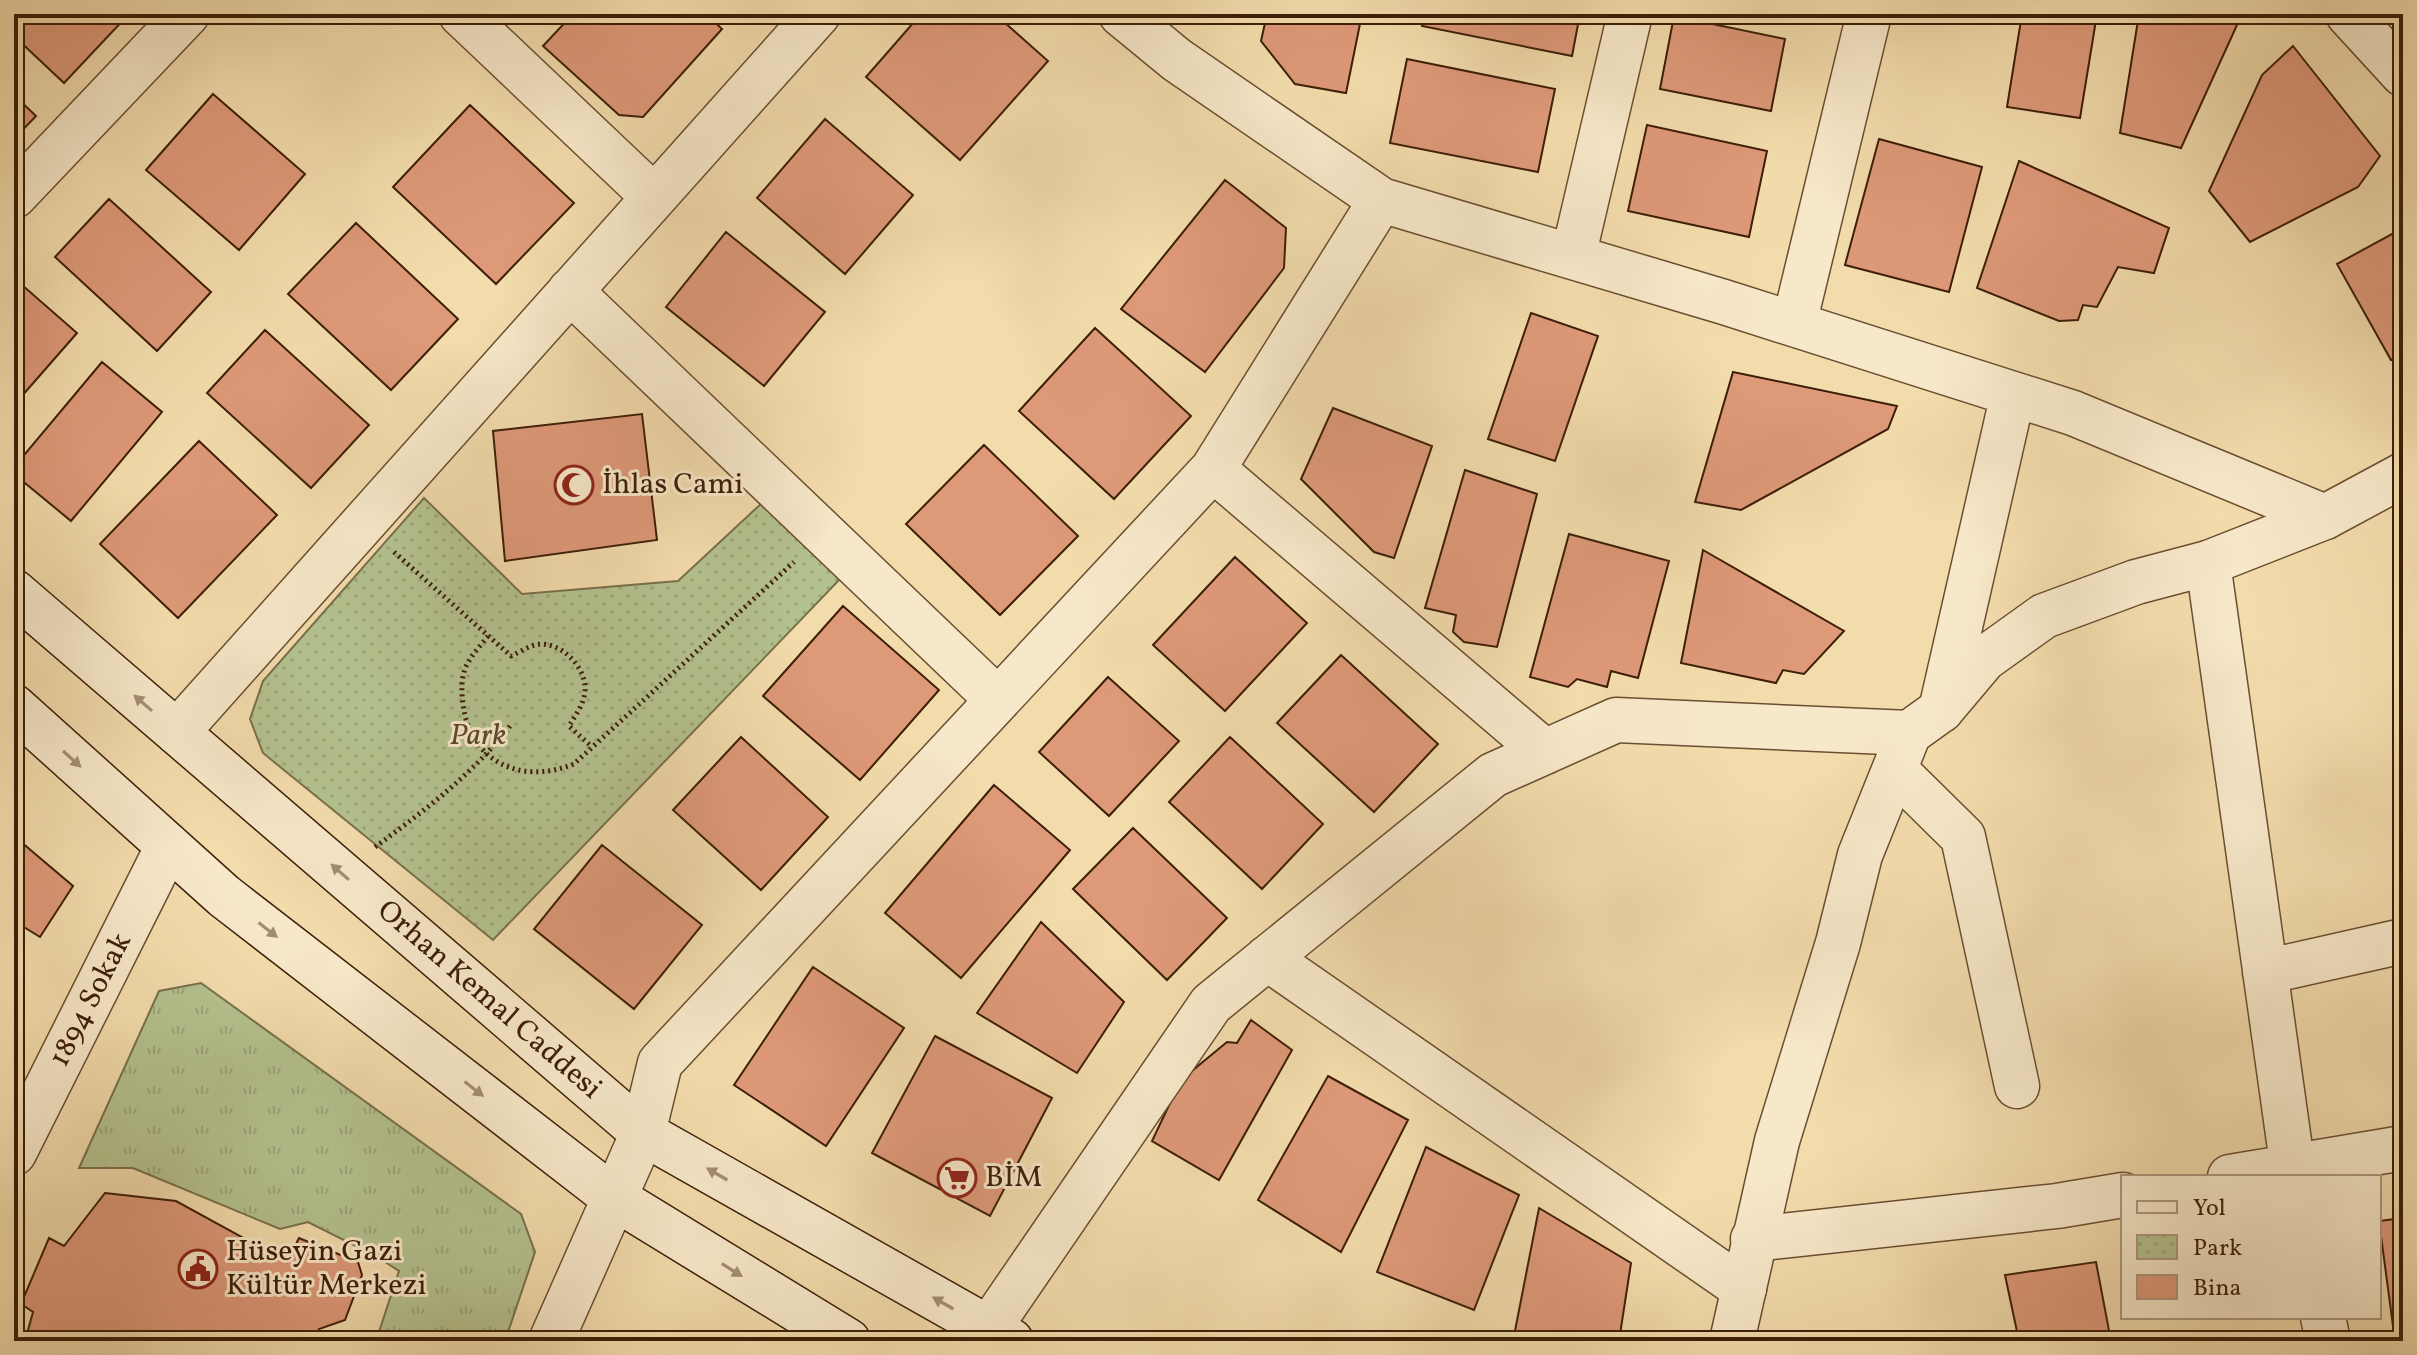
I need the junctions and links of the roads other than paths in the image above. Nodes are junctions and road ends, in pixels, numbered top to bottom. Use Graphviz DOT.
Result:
graph roads {
  1 [pos="187,14"];
  2 [pos="461,14"];
  3 [pos="818,14"];
  4 [pos="1121,14"];
  5 [pos="1630,14"];
  6 [pos="1869,14"];
  7 [pos="2348,14"];
  8 [pos="2403,74"];
  9 [pos="14,196"];
  10 [pos="654,197"];
  11 [pos="1381,200"];
  12 [pos="1573,257"];
  13 [pos="570,291"];
  14 [pos="1794,324"];
  15 [pos="2013,394"];
  16 [pos="1213,469"];
  17 [pos="2403,475"];
  18 [pos="2325,517"];
  19 [pos="2208,563"];
  20 [pos="14,592"];
  21 [pos="998,700"];
  22 [pos="14,707"];
  23 [pos="177,732"];
  24 [pos="1915,737"];
  25 [pos="1545,752"];
  26 [pos="168,846"];
  27 [pos="2403,941"];
  28 [pos="1267,958"];
  29 [pos="2265,972"];
  30 [pos="2017,1086"];
  31 [pos="643,1133"];
  32 [pos="2403,1148"];
  33 [pos="14,1153"];
  34 [pos="2293,1172"];
  35 [pos="2255,1175"];
  36 [pos="2121,1195"];
  37 [pos="613,1197"];
  38 [pos="1753,1239"];
  39 [pos="1744,1289"];
  40 [pos="2323,1319"];
  41 [pos="1000,1335"];
  42 [pos="551,1341"];
  43 [pos="848,1341"];
  44 [pos="1732,1341"];
  45 [pos="2328,1341"];
  1 -- 9 [label="street"];
  2 -- 10 [label="street"];
  3 -- 10 [label="street"];
  4 -- 11 [label="street"];
  5 -- 12 [label="street"];
  6 -- 14 [label="street"];
  7 -- 8 [label="street"];
  10 -- 13 [label="street"];
  11 -- 12 [label="street"];
  11 -- 16 [label="street"];
  12 -- 14 [label="street"];
  13 -- 21 [label="street"];
  13 -- 23 [label="street"];
  14 -- 15 [label="street"];
  15 -- 18 [label="street"];
  15 -- 24 [label="street"];
  16 -- 21 [label="street"];
  16 -- 25 [label="street"];
  17 -- 18 [label="street"];
  18 -- 19 [label="street"];
  19 -- 24 [label="street"];
  19 -- 29 [label="street"];
  23 -- 20 [label="street, Orhan Kemal Caddesi, one-way"];
  21 -- 31 [label="street"];
  22 -- 26 [label="street, one-way"];
  31 -- 23 [label="street, Orhan Kemal Caddesi, one-way"];
  24 -- 25 [label="street"];
  24 -- 30 [label="street"];
  24 -- 38 [label="street"];
  25 -- 28 [label="street"];
  26 -- 33 [label="street, 1894 Sokak"];
  26 -- 37 [label="street, one-way"];
  27 -- 29 [label="street"];
  28 -- 39 [label="street"];
  28 -- 41 [label="street"];
  29 -- 34 [label="street"];
  31 -- 37 [label="street"];
  41 -- 31 [label="street, Orhan Kemal Caddesi, one-way"];
  32 -- 34 [label="street"];
  34 -- 35 [label="street"];
  36 -- 38 [label="street"];
  37 -- 42 [label="street"];
  37 -- 43 [label="street, one-way"];
  38 -- 39 [label="street"];
  39 -- 44 [label="street"];
  40 -- 45 [label="street"];
}
